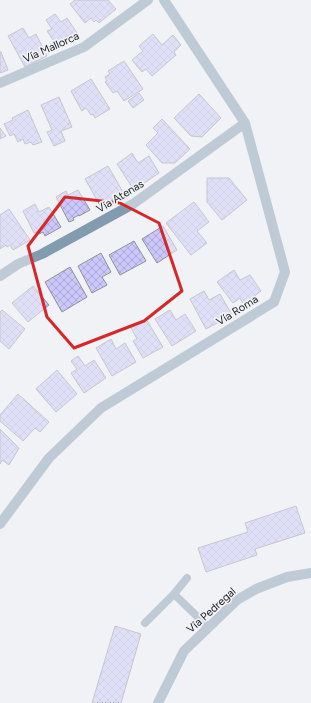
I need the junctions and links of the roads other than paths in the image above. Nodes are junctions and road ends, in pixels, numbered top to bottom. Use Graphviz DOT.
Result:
graph roads {
  1 [pos="148,0"];
  2 [pos="164,0"];
  3 [pos="0,83"];
  4 [pos="245,123"];
  5 [pos="0,276"];
  6 [pos="0,524"];
  7 [pos="311,573"];
  8 [pos="187,578"];
  9 [pos="174,594"];
  10 [pos="145,624"];
  11 [pos="208,627"];
  12 [pos="158,703"];
  1 -- 3 [label="street, Vía Mallorca"];
  2 -- 4 [label="street, Vía Roma"];
  4 -- 5 [label="street, Vía Atenas"];
  4 -- 6 [label="street, Vía Roma"];
  7 -- 11 [label="street, Vía Pedregal"];
  8 -- 9 [label="lane"];
  9 -- 10 [label="lane"];
  9 -- 11 [label="lane"];
  11 -- 12 [label="street, Vía Pedregal"];
}
